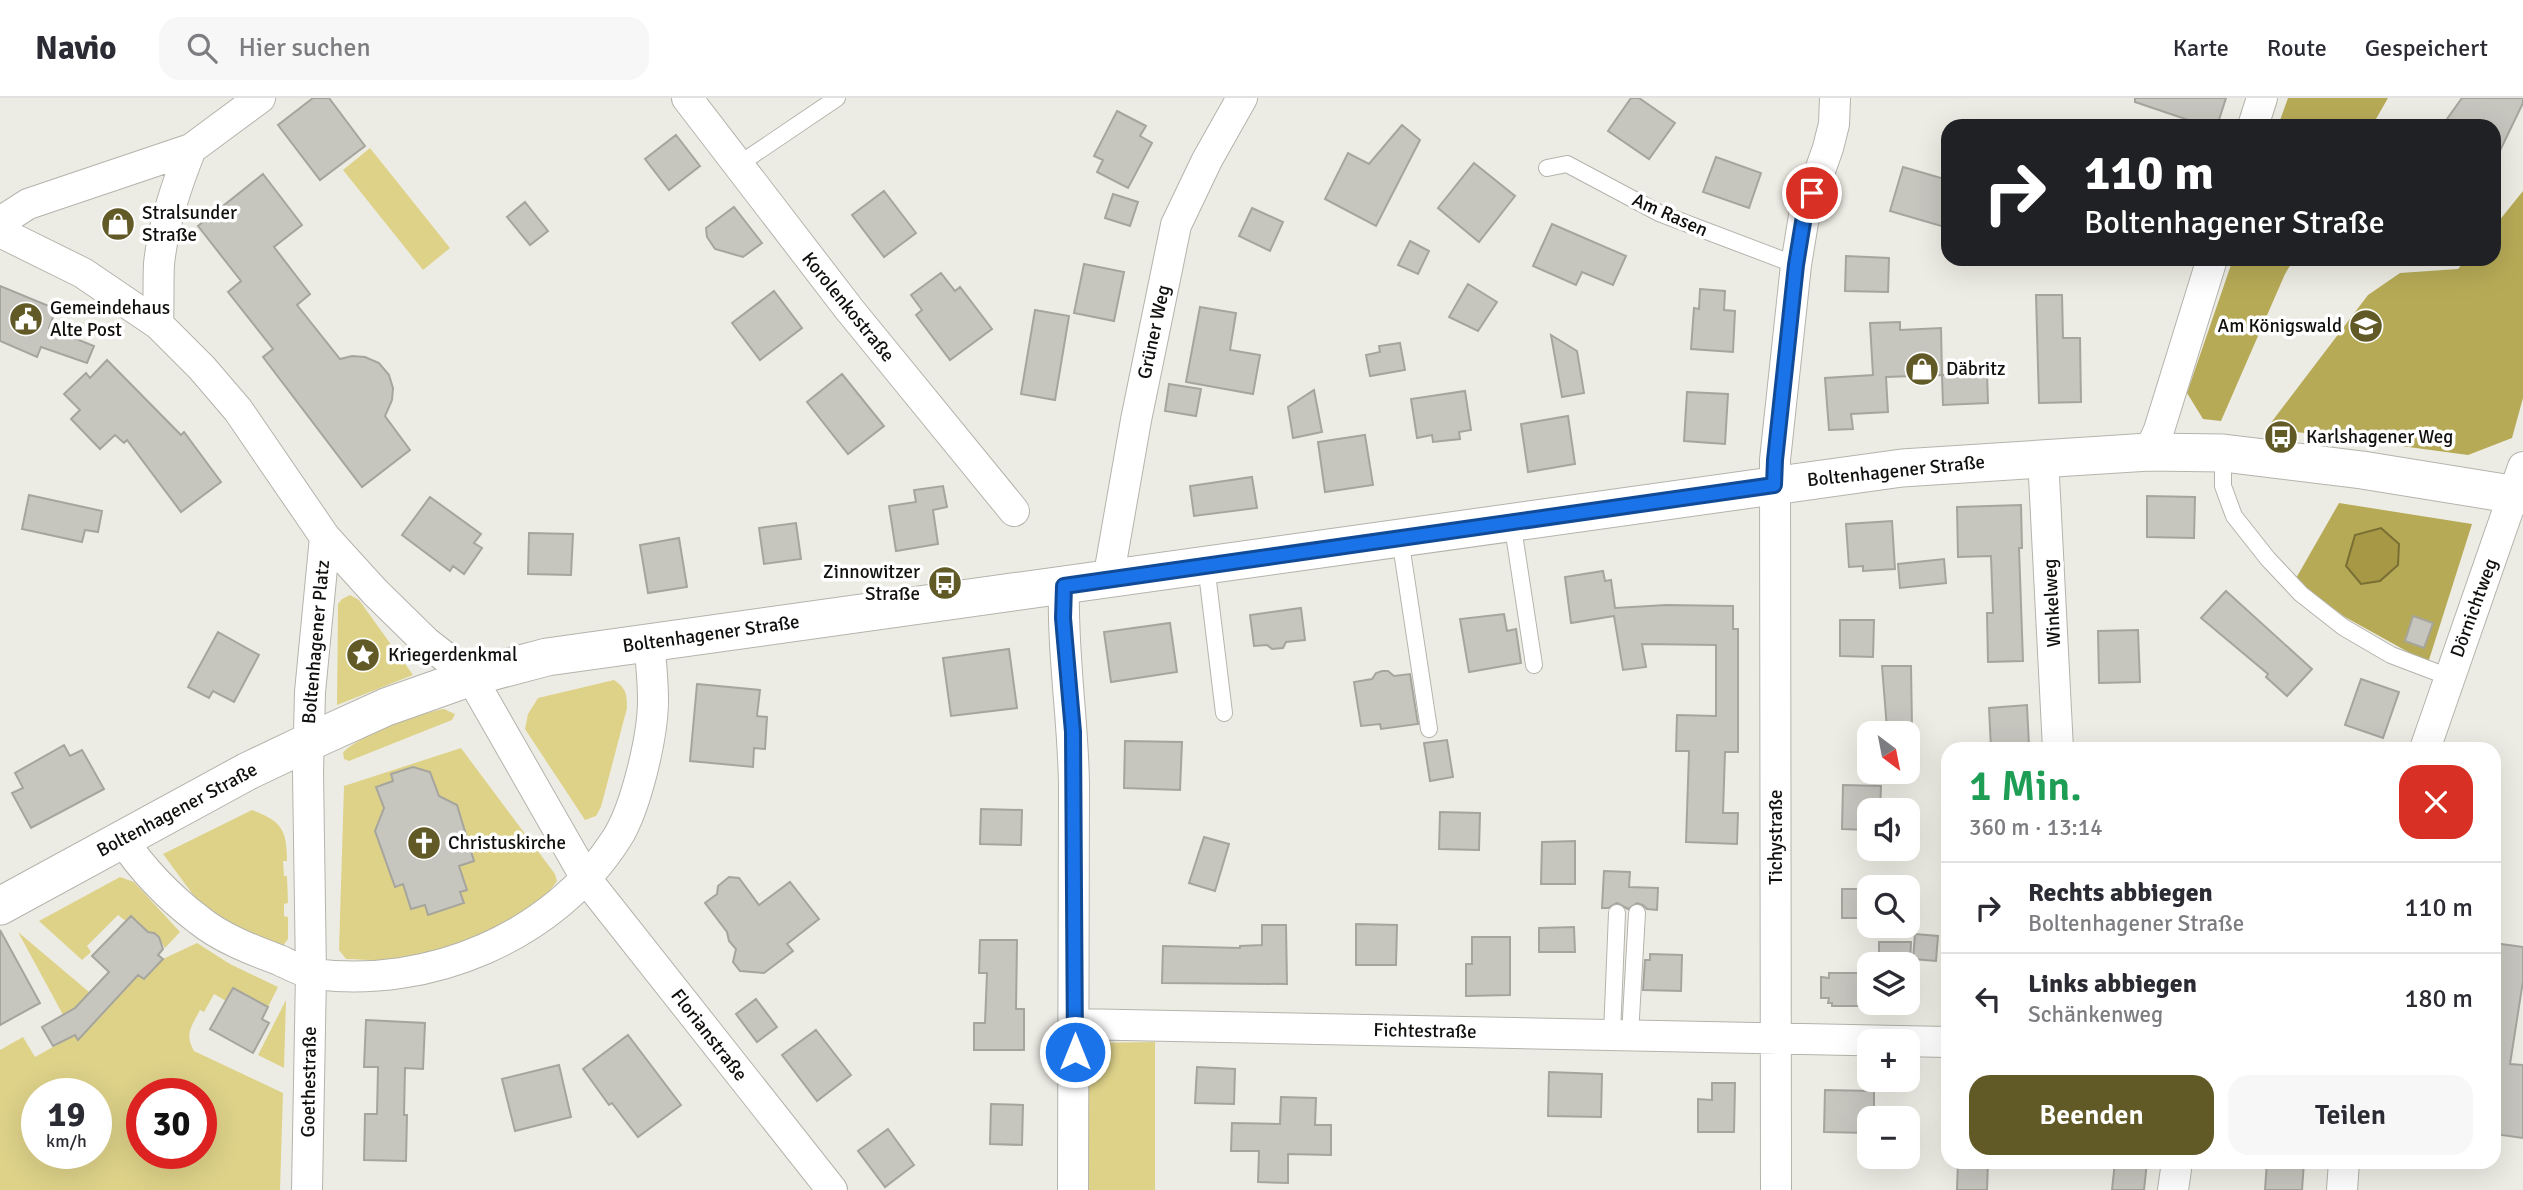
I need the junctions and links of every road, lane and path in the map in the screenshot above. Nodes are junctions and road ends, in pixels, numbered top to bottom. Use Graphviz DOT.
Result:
graph roads {
  1 [pos="260,98"];
  2 [pos="687,98"];
  3 [pos="837,98"];
  4 [pos="1242,98"];
  5 [pos="1835,98"];
  6 [pos="2262,98"];
  7 [pos="2255,119"];
  8 [pos="191,149"];
  9 [pos="738,165"];
  10 [pos="1547,168"];
  11 [pos="0,222"];
  12 [pos="0,232"];
  13 [pos="1796,265"];
  14 [pos="2210,266"];
  15 [pos="158,324"];
  16 [pos="2149,452"];
  17 [pos="2223,453"];
  18 [pos="2043,457"];
  19 [pos="1774,485"];
  20 [pos="2520,486"];
  21 [pos="1014,511"];
  22 [pos="1512,521"];
  23 [pos="325,537"];
  24 [pos="1400,538"];
  25 [pos="1206,565"];
  26 [pos="1108,580"];
  27 [pos="1064,586"];
  28 [pos="649,642"];
  29 [pos="1534,665"];
  30 [pos="471,677"];
  31 [pos="2449,677"];
  32 [pos="1224,713"];
  33 [pos="1429,729"];
  34 [pos="309,742"];
  35 [pos="2058,742"];
  36 [pos="2427,742"];
  37 [pos="122,839"];
  38 [pos="587,880"];
  39 [pos="0,906"];
  40 [pos="1617,913"];
  41 [pos="1637,913"];
  42 [pos="311,974"];
  43 [pos="1075,1024"];
  44 [pos="1621,1034"];
  45 [pos="1776,1037"];
  46 [pos="1941,1042"];
  47 [pos="2176,1169"];
  48 [pos="2344,1169"];
  49 [pos="307,1190"];
  50 [pos="832,1190"];
  51 [pos="1073,1190"];
  52 [pos="1776,1190"];
  53 [pos="2173,1190"];
  54 [pos="2342,1190"];
  1 -- 8 [label="street"];
  2 -- 9 [label="street, Korolenkostraße"];
  3 -- 9 [label="lane"];
  4 -- 26 [label="street, Grüner Weg"];
  5 -- 13 [label="street, Tichystraße"];
  6 -- 7 [label="street"];
  8 -- 11 [label="street"];
  8 -- 15 [label="street"];
  9 -- 21 [label="street, Korolenkostraße"];
  10 -- 13 [label="lane, Am Rasen"];
  12 -- 15 [label="street"];
  13 -- 19 [label="street, Tichystraße"];
  14 -- 16 [label="street"];
  15 -- 23 [label="street"];
  16 -- 17 [label="street, Boltenhagener Straße"];
  16 -- 18 [label="street, Boltenhagener Straße"];
  17 -- 20 [label="street, Boltenhagener Straße"];
  17 -- 31 [label="lane"];
  18 -- 19 [label="street, Boltenhagener Straße"];
  18 -- 35 [label="street, Winkelweg"];
  19 -- 22 [label="street, Boltenhagener Straße"];
  19 -- 45 [label="street, Tichystraße"];
  20 -- 31 [label="street, Dörnichtweg"];
  22 -- 24 [label="street, Boltenhagener Straße"];
  22 -- 29 [label="lane"];
  23 -- 30 [label="street, Boltenhagener Platz"];
  23 -- 34 [label="street, Boltenhagener Platz"];
  24 -- 25 [label="street, Boltenhagener Straße"];
  24 -- 33 [label="lane"];
  25 -- 26 [label="street, Boltenhagener Straße"];
  25 -- 32 [label="lane"];
  26 -- 27 [label="street, Boltenhagener Straße"];
  27 -- 28 [label="street, Boltenhagener Straße"];
  27 -- 43 [label="street"];
  28 -- 30 [label="street, Boltenhagener Straße"];
  28 -- 38 [label="street"];
  30 -- 34 [label="street, Boltenhagener Straße"];
  30 -- 38 [label="street, Boltenhagener Platz"];
  31 -- 36 [label="street, Dörnichtweg"];
  34 -- 37 [label="street, Boltenhagener Straße"];
  34 -- 42 [label="street, Boltenhagener Platz"];
  37 -- 39 [label="street, Boltenhagener Straße"];
  37 -- 42 [label="street"];
  38 -- 42 [label="street"];
  38 -- 50 [label="street, Florianstraße"];
  40 -- 44 [label="lane"];
  41 -- 44 [label="lane"];
  42 -- 49 [label="street, Goethestraße"];
  43 -- 44 [label="street, Fichtestraße"];
  43 -- 51 [label="street"];
  44 -- 45 [label="street, Fichtestraße"];
  45 -- 46 [label="street"];
  45 -- 52 [label="street, Tichystraße"];
  47 -- 53 [label="street"];
  48 -- 54 [label="street"];
}
